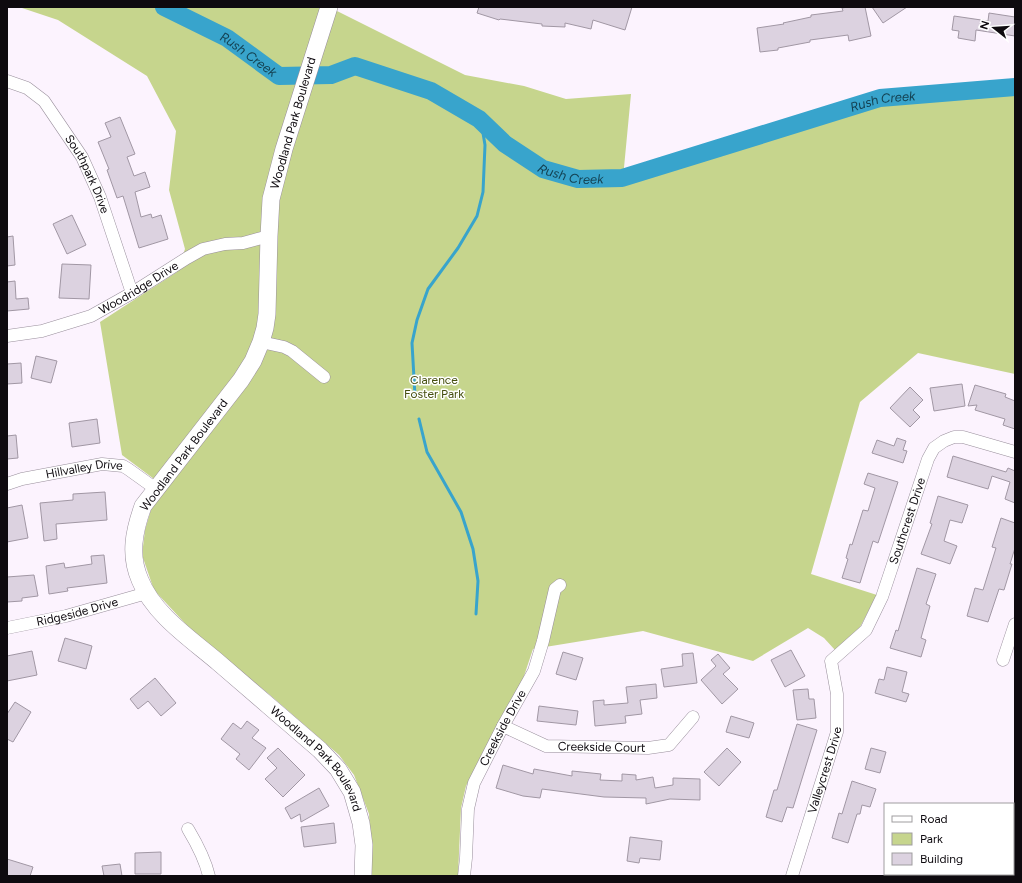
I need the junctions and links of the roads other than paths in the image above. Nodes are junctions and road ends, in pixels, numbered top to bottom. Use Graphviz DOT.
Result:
graph roads {
  1 [pos="327,13"];
  2 [pos="7,81"];
  3 [pos="269,236"];
  4 [pos="132,293"];
  5 [pos="7,336"];
  6 [pos="261,342"];
  7 [pos="324,377"];
  8 [pos="1015,452"];
  9 [pos="7,484"];
  10 [pos="156,489"];
  11 [pos="560,585"];
  12 [pos="147,593"];
  13 [pos="1015,624"];
  14 [pos="7,628"];
  15 [pos="1003,660"];
  16 [pos="831,661"];
  17 [pos="693,717"];
  18 [pos="502,726"];
  19 [pos="188,829"];
  20 [pos="209,876"];
  21 [pos="363,876"];
  22 [pos="464,876"];
  23 [pos="792,876"];
  1 -- 3 [label="street, Woodland Park Boulevard"];
  2 -- 4 [label="street, Southpark Drive"];
  3 -- 4 [label="street, Woodridge Drive"];
  3 -- 6 [label="street, Woodland Park Boulevard"];
  4 -- 5 [label="street, Woodridge Drive"];
  6 -- 7 [label="street"];
  6 -- 10 [label="street, Woodland Park Boulevard"];
  8 -- 16 [label="street, Southcrest Drive"];
  9 -- 10 [label="street, Hillvalley Drive"];
  10 -- 12 [label="street, Woodland Park Boulevard"];
  11 -- 18 [label="street, Creekside Drive"];
  12 -- 14 [label="street, Ridgeside Drive"];
  12 -- 21 [label="street, Woodland Park Boulevard"];
  13 -- 15 [label="street"];
  16 -- 23 [label="street, Valleycrest Drive"];
  17 -- 18 [label="street, Creekside Court"];
  18 -- 22 [label="street, Creekside Drive"];
  19 -- 20 [label="street"];
}
